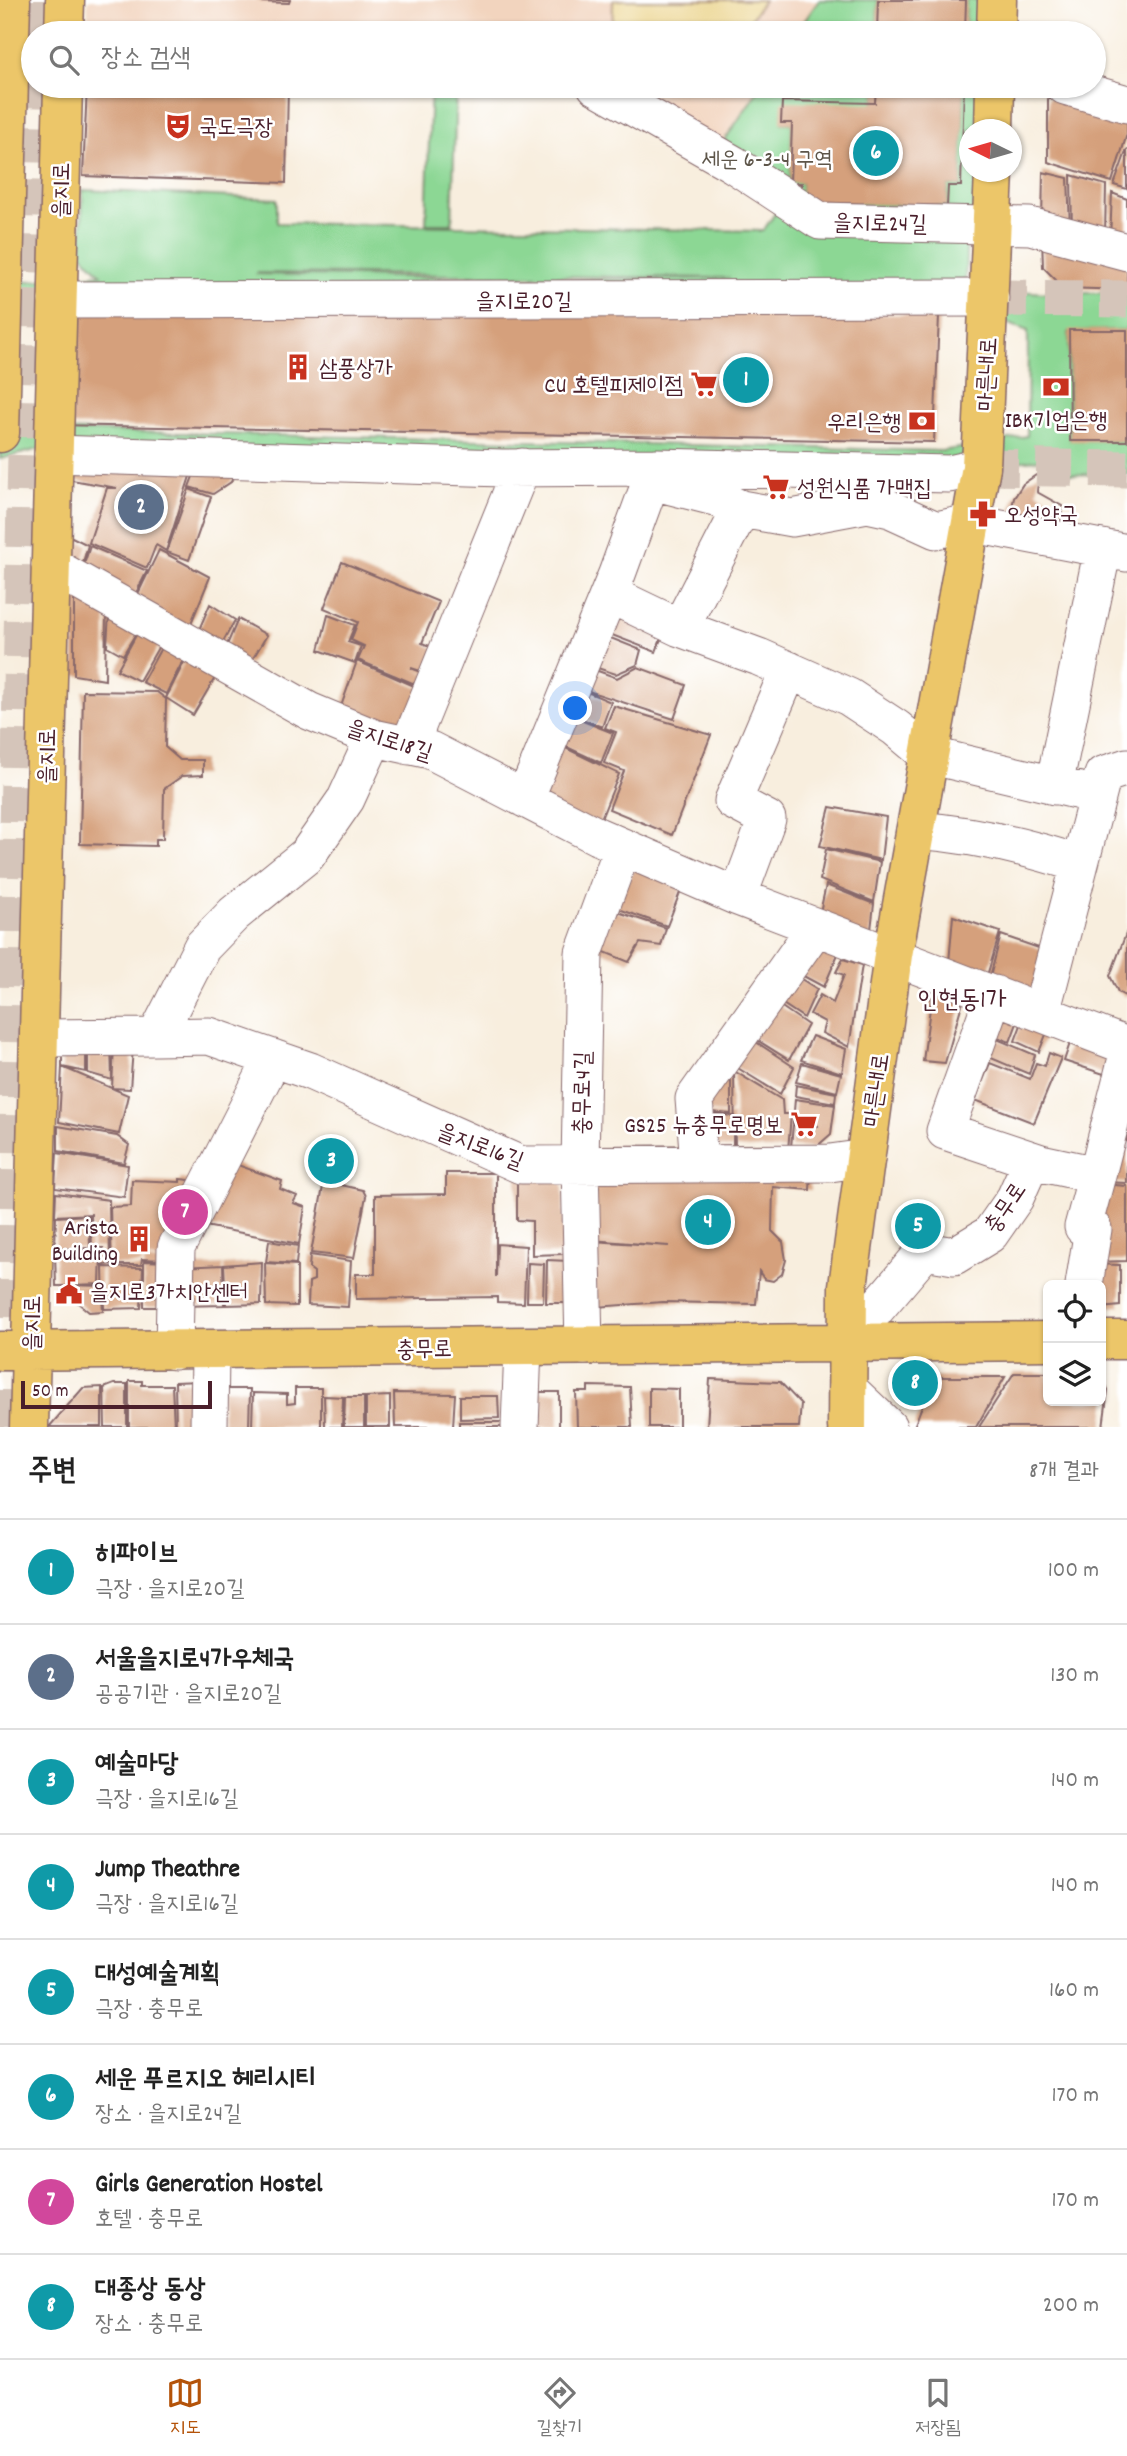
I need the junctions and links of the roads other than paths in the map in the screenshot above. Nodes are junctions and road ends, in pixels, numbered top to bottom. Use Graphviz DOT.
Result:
graph roads {
  1 [pos="11,0"];
  2 [pos="65,0"];
  3 [pos="997,0"];
  4 [pos="64,21"];
  5 [pos="996,21"];
  6 [pos="62,98"];
  7 [pos="617,98"];
  8 [pos="995,98"];
  9 [pos="1106,98"];
  10 [pos="1127,104"];
  11 [pos="994,119"];
  12 [pos="993,182"];
  13 [pos="993,224"];
  14 [pos="1127,252"];
  15 [pos="66,286"];
  16 [pos="990,298"];
  17 [pos="0,433"];
  18 [pos="53,454"];
  19 [pos="522,467"];
  20 [pos="981,467"];
  21 [pos="654,474"];
  22 [pos="741,509"];
  23 [pos="969,523"];
  24 [pos="1115,550"];
  25 [pos="50,565"];
  26 [pos="608,594"];
  27 [pos="680,628"];
  28 [pos="789,670"];
  29 [pos="374,738"];
  30 [pos="409,746"];
  31 [pos="928,755"];
  32 [pos="1127,768"];
  33 [pos="1054,786"];
  34 [pos="1097,795"];
  35 [pos="525,799"];
  36 [pos="915,830"];
  37 [pos="623,847"];
  38 [pos="1079,864"];
  39 [pos="738,897"];
  40 [pos="816,927"];
  41 [pos="893,955"];
  42 [pos="993,994"];
  43 [pos="1041,1013"];
  44 [pos="156,1037"];
  45 [pos="38,1038"];
  46 [pos="1127,1046"];
  47 [pos="273,1058"];
  48 [pos="1127,1058"];
  49 [pos="866,1158"];
  50 [pos="1032,1160"];
  51 [pos="699,1163"];
  52 [pos="580,1164"];
  53 [pos="1097,1175"];
  54 [pos="1085,1280"];
  55 [pos="1106,1340"];
  56 [pos="1127,1340"];
  57 [pos="1043,1341"];
  58 [pos="847,1343"];
  59 [pos="584,1346"];
  60 [pos="523,1347"];
  61 [pos="26,1351"];
  62 [pos="192,1352"];
  63 [pos="847,1388"];
  64 [pos="29,1427"];
  65 [pos="209,1427"];
  66 [pos="520,1427"];
  67 [pos="847,1427"];
  68 [pos="888,1427"];
  1 -- 17 [label="main road"];
  2 -- 4 [label="main road"];
  3 -- 5 [label="main road"];
  6 -- 15 [label="main road, 을지로"];
  7 -- 13 [label="street, 을지로24길"];
  8 -- 11 [label="main road"];
  9 -- 10 [label="street"];
  12 -- 13 [label="main road, 마른내로"];
  13 -- 14 [label="street"];
  13 -- 16 [label="main road, 마른내로"];
  15 -- 16 [label="street, 을지로20길"];
  15 -- 18 [label="main road, 을지로"];
  16 -- 20 [label="main road, 마른내로"];
  18 -- 19 [label="street"];
  18 -- 25 [label="main road, 을지로"];
  19 -- 21 [label="street"];
  19 -- 30 [label="street"];
  20 -- 21 [label="street"];
  20 -- 23 [label="main road, 마른내로"];
  21 -- 22 [label="street"];
  21 -- 26 [label="street"];
  22 -- 23 [label="street"];
  22 -- 27 [label="street"];
  23 -- 24 [label="street"];
  23 -- 31 [label="main road, 마른내로"];
  24 -- 33 [label="street"];
  25 -- 29 [label="street, 을지로18길"];
  25 -- 45 [label="main road, 을지로"];
  26 -- 27 [label="street"];
  26 -- 35 [label="street"];
  27 -- 28 [label="street"];
  28 -- 31 [label="street"];
  28 -- 39 [label="street"];
  29 -- 30 [label="street, 을지로18길"];
  29 -- 44 [label="street"];
  30 -- 35 [label="street, 을지로18길"];
  31 -- 33 [label="street"];
  31 -- 36 [label="main road, 마른내로"];
  32 -- 34 [label="street"];
  33 -- 34 [label="street"];
  34 -- 38 [label="street"];
  35 -- 37 [label="street, 을지로18길"];
  36 -- 38 [label="street"];
  36 -- 41 [label="main road, 마른내로"];
  37 -- 39 [label="street, 을지로18길"];
  37 -- 52 [label="street, 충무로4길"];
  38 -- 43 [label="street"];
  39 -- 40 [label="street, 을지로18길"];
  40 -- 41 [label="street, 을지로18길"];
  40 -- 51 [label="street"];
  41 -- 42 [label="street, 을지로18길"];
  41 -- 49 [label="main road, 마른내로"];
  42 -- 43 [label="street, 을지로18길"];
  42 -- 50 [label="street"];
  43 -- 46 [label="street, 을지로18길"];
  44 -- 45 [label="street, 을지로16길"];
  44 -- 47 [label="street, 을지로16길"];
  45 -- 61 [label="main road, 을지로"];
  47 -- 52 [label="street, 을지로16길"];
  47 -- 62 [label="street"];
  48 -- 53 [label="street"];
  49 -- 51 [label="street, 을지로16길"];
  49 -- 58 [label="main road, 마른내로"];
  50 -- 53 [label="street"];
  50 -- 58 [label="street, 충무로"];
  51 -- 52 [label="street, 을지로16길"];
  52 -- 59 [label="street, 충무로4길"];
  53 -- 54 [label="street"];
  55 -- 56 [label="main road"];
  57 -- 58 [label="main road, 충무로"];
  58 -- 59 [label="main road, 충무로"];
  58 -- 63 [label="main road, 마른내로"];
  59 -- 60 [label="main road, 충무로"];
  60 -- 62 [label="main road, 충무로"];
  60 -- 66 [label="street"];
  61 -- 62 [label="main road, 충무로"];
  61 -- 64 [label="main road, 을지로"];
  62 -- 65 [label="street"];
  63 -- 67 [label="main road, 마른내로"];
  63 -- 68 [label="street"];
}
